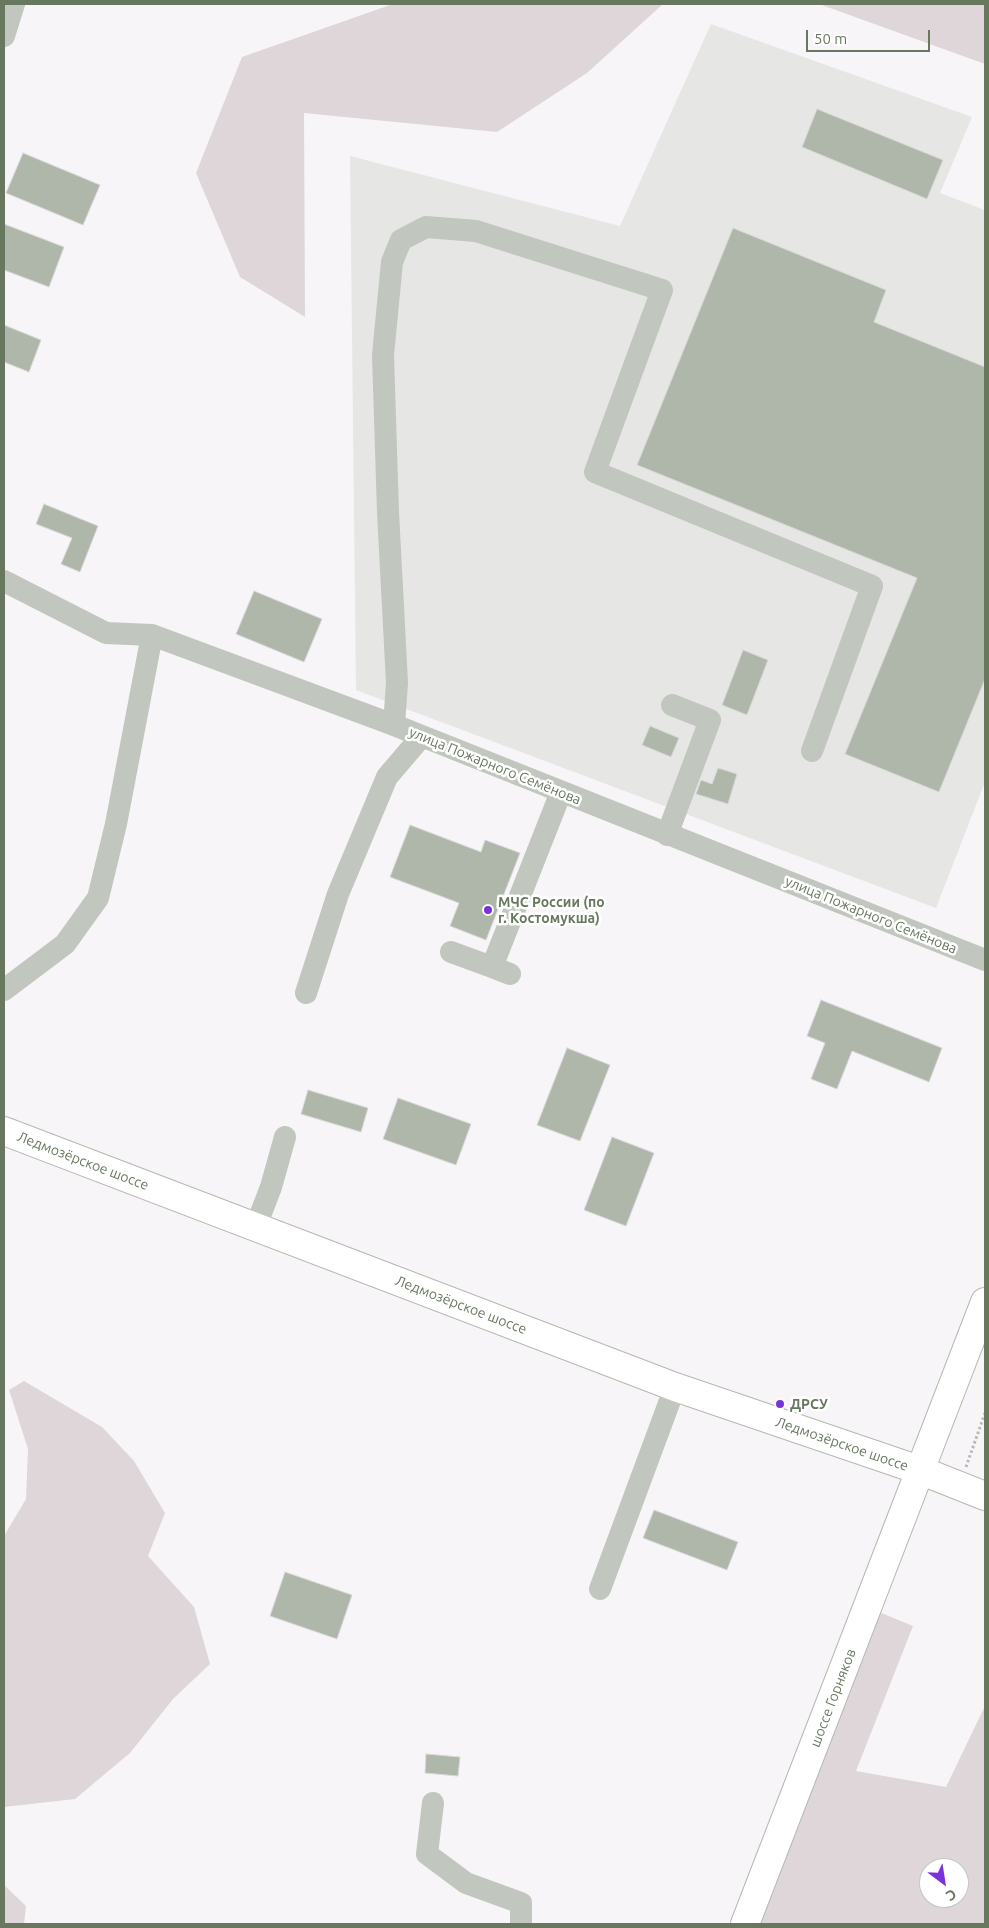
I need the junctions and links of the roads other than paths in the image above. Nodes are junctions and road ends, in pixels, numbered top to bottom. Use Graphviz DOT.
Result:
graph roads {
  1 [pos="14,4"];
  2 [pos="4,36"];
  3 [pos="4,581"];
  4 [pos="152,635"];
  5 [pos="672,705"];
  6 [pos="394,725"];
  7 [pos="422,736"];
  8 [pos="812,751"];
  9 [pos="561,792"];
  10 [pos="667,835"];
  11 [pos="450,952"];
  12 [pos="985,960"];
  13 [pos="4,990"];
  14 [pos="306,993"];
  15 [pos="4,1131"];
  16 [pos="285,1137"];
  17 [pos="256,1226"];
  18 [pos="985,1302"];
  19 [pos="674,1388"];
  20 [pos="922,1471"];
  21 [pos="985,1496"];
  22 [pos="600,1589"];
  23 [pos="433,1803"];
  24 [pos="521,1924"];
  25 [pos="745,1924"];
  1 -- 2 [label="street"];
  3 -- 4 [label="street, улица Пожарного Семёнова"];
  4 -- 6 [label="street, улица Пожарного Семёнова"];
  4 -- 13 [label="street"];
  5 -- 10 [label="street"];
  6 -- 7 [label="street, улица Пожарного Семёнова"];
  6 -- 8 [label="street"];
  7 -- 9 [label="street, улица Пожарного Семёнова"];
  7 -- 14 [label="street"];
  9 -- 10 [label="street, улица Пожарного Семёнова"];
  9 -- 11 [label="street"];
  10 -- 12 [label="street, улица Пожарного Семёнова"];
  15 -- 17 [label="main road, Ледмозёрское шоссе"];
  16 -- 17 [label="street"];
  17 -- 19 [label="main road, Ледмозёрское шоссе"];
  18 -- 20 [label="main road, шоссе Горняков"];
  19 -- 20 [label="main road, Ледмозёрское шоссе"];
  19 -- 22 [label="street"];
  20 -- 21 [label="main road, Ледмозёрское шоссе"];
  20 -- 25 [label="main road, шоссе Горняков"];
  23 -- 24 [label="street"];
}
